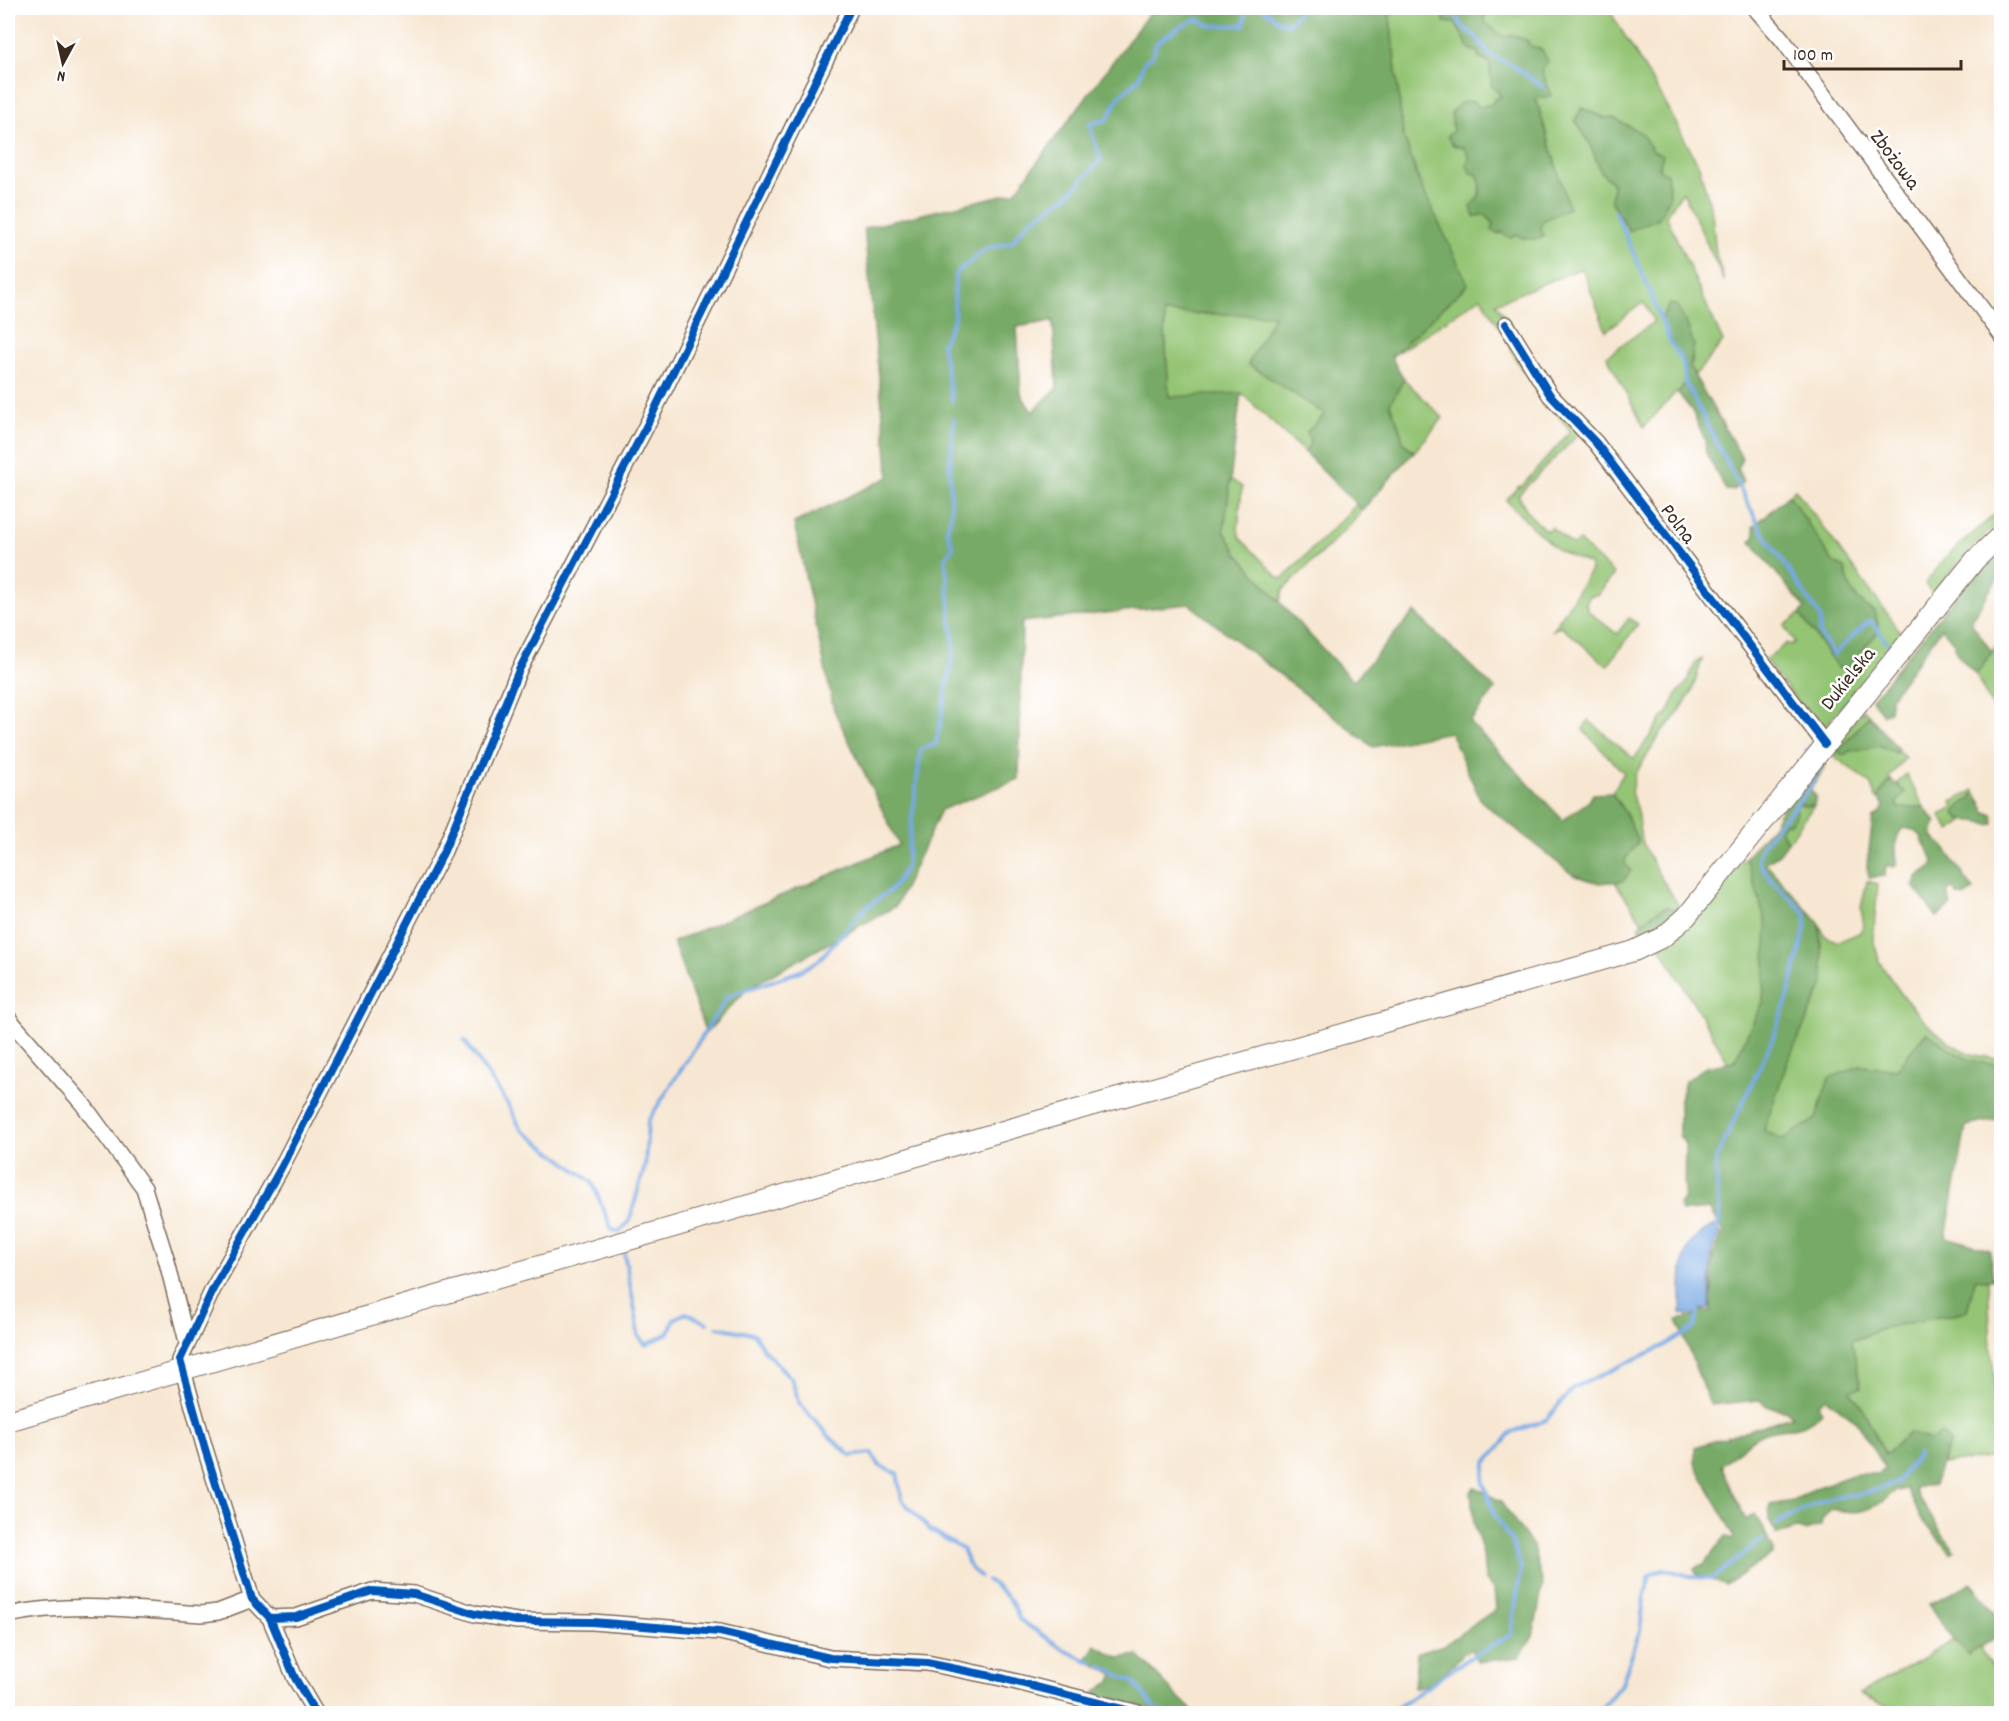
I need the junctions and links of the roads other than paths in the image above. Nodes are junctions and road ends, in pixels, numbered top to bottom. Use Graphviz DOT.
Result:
graph roads {
  1 [pos="851,8"];
  2 [pos="1755,8"];
  3 [pos="1506,324"];
  4 [pos="2001,336"];
  5 [pos="2001,534"];
  6 [pos="1825,744"];
  7 [pos="8,1018"];
  8 [pos="187,1342"];
  9 [pos="183,1370"];
  10 [pos="8,1421"];
  11 [pos="252,1599"];
  12 [pos="8,1615"];
  13 [pos="270,1618"];
  14 [pos="316,1713"];
  15 [pos="1142,1713"];
  1 -- 8 [label="street"];
  2 -- 4 [label="street, Zbożowa"];
  3 -- 6 [label="street, Polna"];
  5 -- 6 [label="main road, Dukielska"];
  6 -- 9 [label="main road, Dukielska"];
  7 -- 8 [label="street"];
  8 -- 9 [label="street"];
  9 -- 10 [label="main road, Dukielska"];
  9 -- 11 [label="street"];
  11 -- 12 [label="street"];
  11 -- 13 [label="street"];
  13 -- 14 [label="street"];
  13 -- 15 [label="street"];
}
